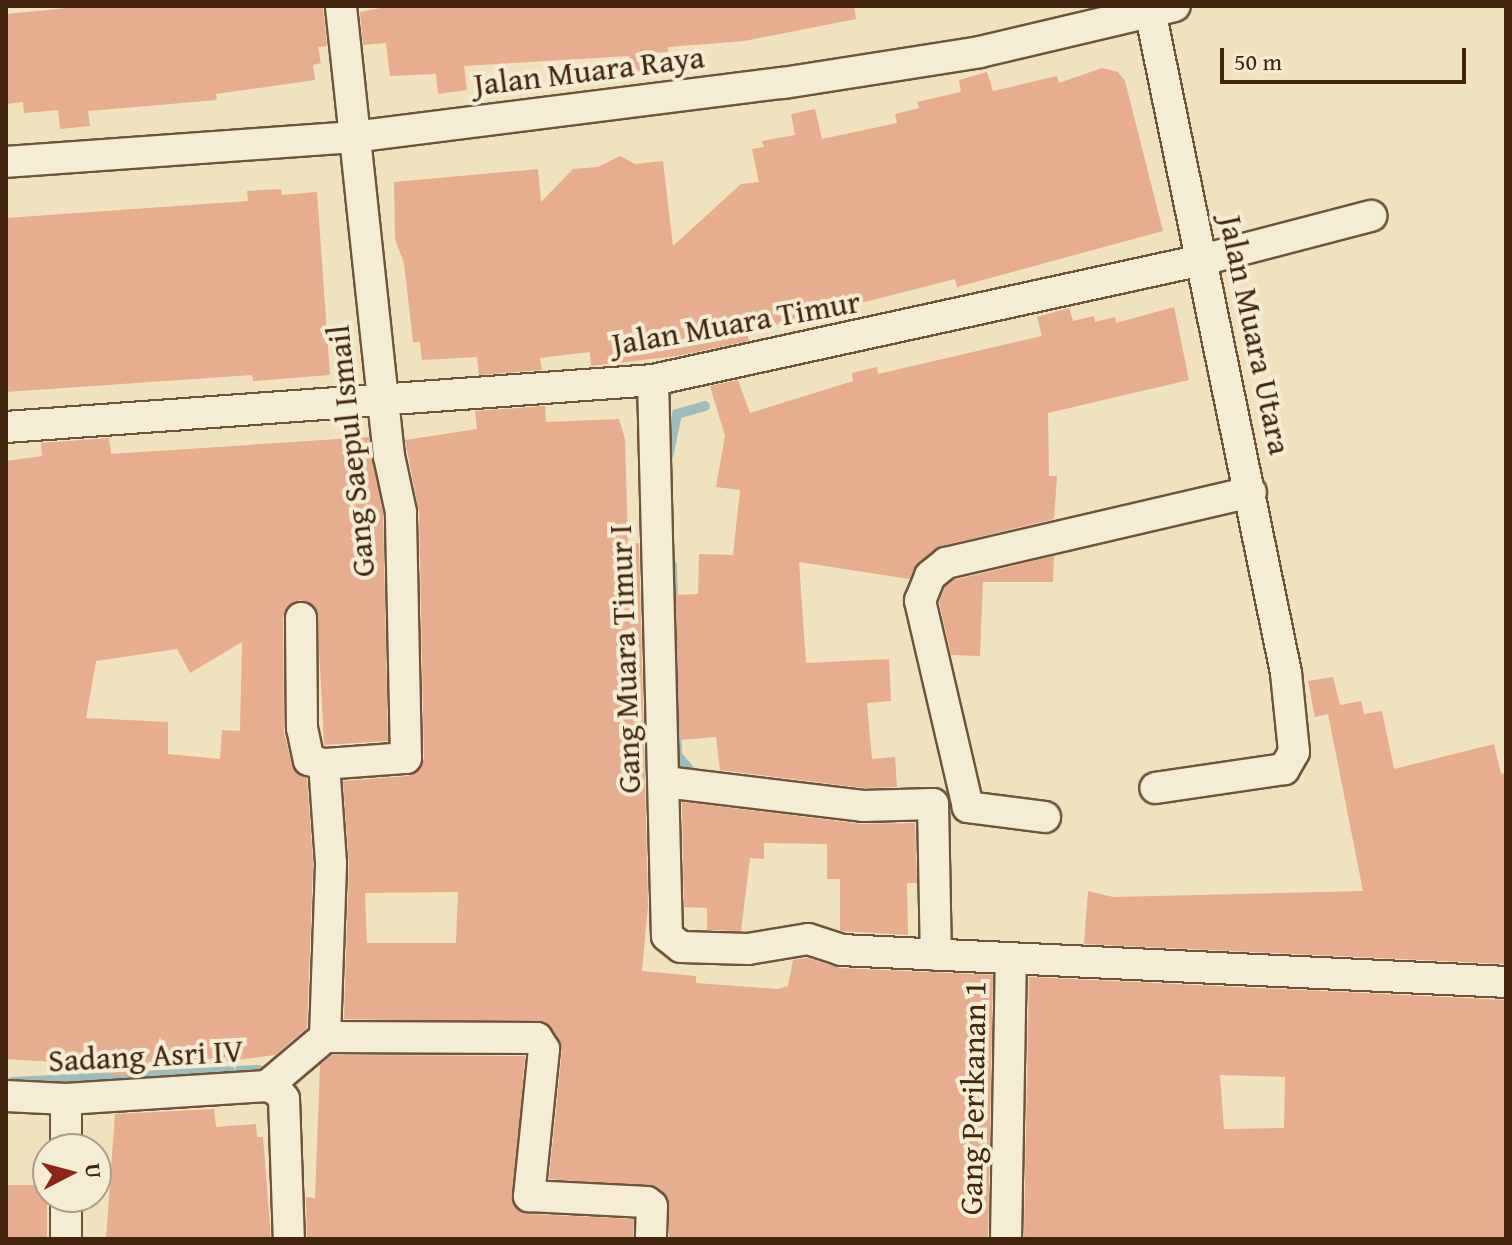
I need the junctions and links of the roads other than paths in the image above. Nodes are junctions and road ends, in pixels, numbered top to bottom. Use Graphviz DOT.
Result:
graph roads {
  1 [pos="341,6"];
  2 [pos="1158,8"];
  3 [pos="353,137"];
  4 [pos="6,162"];
  5 [pos="1371,216"];
  6 [pos="1202,260"];
  7 [pos="653,380"];
  8 [pos="384,398"];
  9 [pos="6,427"];
  10 [pos="1251,492"];
  11 [pos="301,618"];
  12 [pos="324,764"];
  13 [pos="665,782"];
  14 [pos="1155,788"];
  15 [pos="1045,817"];
  16 [pos="936,955"];
  17 [pos="1011,958"];
  18 [pos="1506,982"];
  19 [pos="325,1037"];
  20 [pos="275,1085"];
  21 [pos="6,1096"];
  22 [pos="66,1099"];
  23 [pos="66,1133"];
  24 [pos="66,1213"];
  25 [pos="66,1239"];
  26 [pos="289,1239"];
  27 [pos="651,1239"];
  28 [pos="1006,1239"];
  1 -- 3 [label="street, Gang Saepul Ismail"];
  2 -- 3 [label="street, Jalan Muara Raya"];
  2 -- 6 [label="street, Jalan Muara Utara"];
  3 -- 4 [label="street, Jalan Muara Raya"];
  3 -- 8 [label="street, Gang Saepul Ismail"];
  5 -- 6 [label="street, Jalan Muara Timur"];
  6 -- 7 [label="street, Jalan Muara Timur"];
  6 -- 10 [label="street, Jalan Muara Utara"];
  7 -- 8 [label="street, Jalan Muara Timur"];
  7 -- 13 [label="street, Gang Muara Timur I"];
  8 -- 9 [label="street, Jalan Muara Timur"];
  8 -- 12 [label="street, Gang Saepul Ismail"];
  10 -- 14 [label="street, Jalan Muara Utara"];
  10 -- 15 [label="street"];
  11 -- 12 [label="street"];
  12 -- 19 [label="street"];
  13 -- 16 [label="street"];
  13 -- 16 [label="street, Gang Muara Timur I"];
  16 -- 17 [label="street"];
  17 -- 18 [label="street"];
  17 -- 28 [label="street, Gang Perikanan 1"];
  19 -- 20 [label="street"];
  19 -- 27 [label="street"];
  20 -- 22 [label="street, Sadang Asri IV"];
  20 -- 26 [label="street"];
  21 -- 22 [label="street, Sadang Asri IV"];
  22 -- 23 [label="street"];
  24 -- 25 [label="street"];
}
